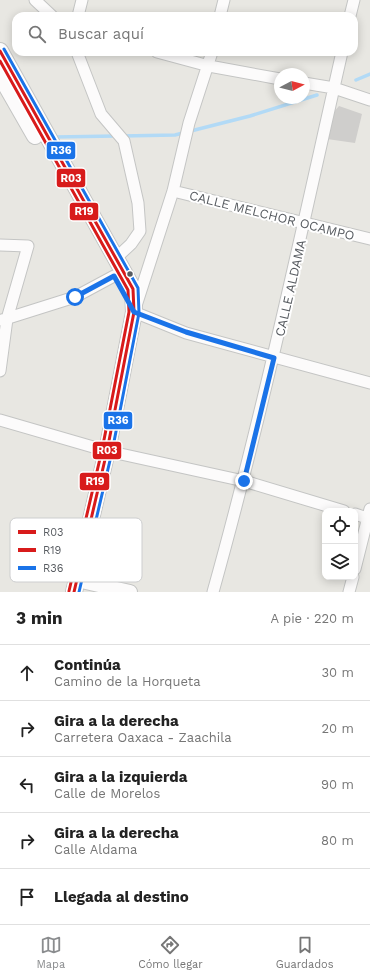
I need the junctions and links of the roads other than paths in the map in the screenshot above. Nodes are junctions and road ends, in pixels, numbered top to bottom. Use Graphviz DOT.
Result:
graph roads {
  1 [pos="35,0"];
  2 [pos="82,0"];
  3 [pos="224,0"];
  4 [pos="354,0"];
  5 [pos="48,12"];
  6 [pos="79,12"];
  7 [pos="221,12"];
  8 [pos="351,12"];
  9 [pos="0,51"];
  10 [pos="79,56"];
  11 [pos="172,56"];
  12 [pos="211,56"];
  13 [pos="341,56"];
  14 [pos="209,66"];
  15 [pos="0,75"];
  16 [pos="274,78"];
  17 [pos="310,84"];
  18 [pos="334,88"];
  19 [pos="370,100"];
  20 [pos="173,191"];
  21 [pos="305,224"];
  22 [pos="370,239"];
  23 [pos="0,245"];
  24 [pos="116,258"];
  25 [pos="114,276"];
  26 [pos="134,312"];
  27 [pos="4,320"];
  28 [pos="274,358"];
  29 [pos="0,371"];
  30 [pos="370,383"];
  31 [pos="0,420"];
  32 [pos="107,451"];
  33 [pos="244,481"];
  34 [pos="334,508"];
  35 [pos="358,514"];
  36 [pos="369,515"];
  37 [pos="92,518"];
  38 [pos="358,557"];
  39 [pos="352,580"];
  40 [pos="76,586"];
  41 [pos="130,592"];
  42 [pos="213,592"];
  43 [pos="350,592"];
  1 -- 5 [label="street"];
  2 -- 6 [label="street"];
  3 -- 7 [label="street"];
  4 -- 8 [label="street"];
  9 -- 24 [label="main road"];
  10 -- 24 [label="street"];
  11 -- 14 [label="street"];
  12 -- 14 [label="street"];
  13 -- 18 [label="street, CALLE ALDAMA"];
  14 -- 16 [label="street"];
  14 -- 20 [label="street"];
  15 -- 25 [label="main road"];
  17 -- 18 [label="street"];
  18 -- 19 [label="street"];
  18 -- 21 [label="street, CALLE ALDAMA"];
  20 -- 21 [label="street, CALLE MELCHOR OCAMPO"];
  20 -- 26 [label="street"];
  21 -- 22 [label="street, CALLE MELCHOR OCAMPO"];
  21 -- 28 [label="street, CALLE ALDAMA"];
  23 -- 27 [label="street"];
  24 -- 26 [label="main road"];
  25 -- 26 [label="main road"];
  25 -- 27 [label="street"];
  26 -- 28 [label="street"];
  26 -- 32 [label="main road"];
  27 -- 29 [label="street"];
  28 -- 30 [label="street"];
  28 -- 33 [label="street, CALLE ALDAMA"];
  31 -- 32 [label="street"];
  32 -- 33 [label="street"];
  32 -- 37 [label="main road"];
  33 -- 34 [label="street"];
  33 -- 42 [label="street, CALLE ALDAMA"];
  35 -- 36 [label="street"];
  36 -- 38 [label="street"];
  39 -- 43 [label="street"];
  40 -- 41 [label="street"];
}
